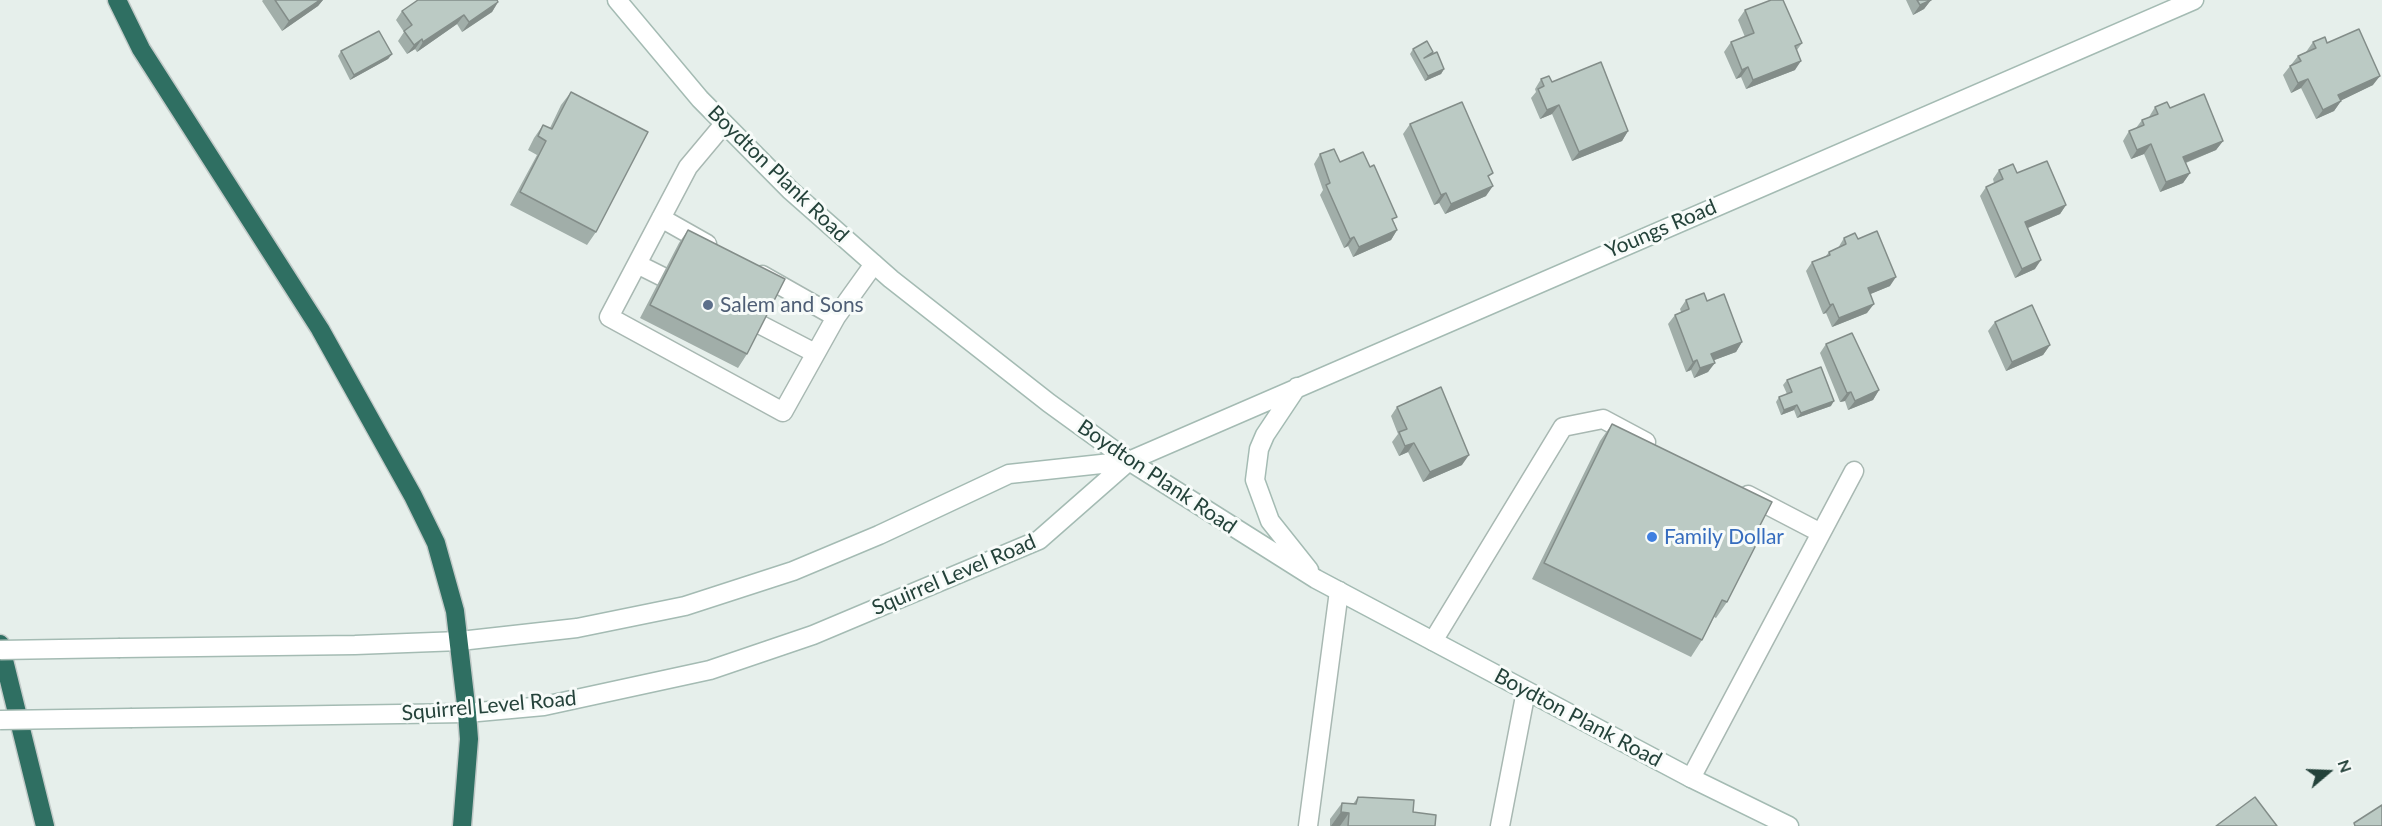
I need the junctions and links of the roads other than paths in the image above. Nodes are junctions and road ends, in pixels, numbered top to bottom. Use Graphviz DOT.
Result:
graph roads {
  1 [pos="117,0"];
  2 [pos="617,0"];
  3 [pos="2194,0"];
  4 [pos="724,124"];
  5 [pos="661,218"];
  6 [pos="723,253"];
  7 [pos="637,264"];
  8 [pos="874,264"];
  9 [pos="744,265"];
  10 [pos="663,277"];
  11 [pos="836,317"];
  12 [pos="759,324"];
  13 [pos="815,353"];
  14 [pos="1297,387"];
  15 [pos="1665,452"];
  16 [pos="1129,460"];
  17 [pos="1854,471"];
  18 [pos="1728,484"];
  19 [pos="1821,533"];
  20 [pos="1316,579"];
  21 [pos="1339,591"];
  22 [pos="460,641"];
  23 [pos="1433,641"];
  24 [pos="0,644"];
  25 [pos="0,650"];
  26 [pos="1526,691"];
  27 [pos="467,712"];
  28 [pos="0,720"];
  29 [pos="1691,778"];
  30 [pos="45,826"];
  31 [pos="462,826"];
  32 [pos="1308,826"];
  33 [pos="1500,826"];
  34 [pos="1789,826"];
  1 -- 22 [label="highway"];
  2 -- 4 [label="main road, Boydton Plank Road"];
  3 -- 14 [label="main road, Youngs Road"];
  4 -- 5 [label="main road"];
  4 -- 8 [label="main road, Boydton Plank Road"];
  5 -- 6 [label="main road"];
  5 -- 7 [label="main road"];
  7 -- 10 [label="main road"];
  7 -- 13 [label="main road"];
  8 -- 11 [label="main road"];
  8 -- 16 [label="main road, Boydton Plank Road"];
  9 -- 11 [label="main road"];
  11 -- 13 [label="main road"];
  12 -- 13 [label="main road"];
  14 -- 16 [label="main road, Youngs Road"];
  14 -- 20 [label="main road"];
  15 -- 23 [label="main road"];
  16 -- 20 [label="main road, Boydton Plank Road"];
  16 -- 22 [label="main road"];
  16 -- 27 [label="main road, Squirrel Level Road"];
  17 -- 19 [label="main road"];
  18 -- 19 [label="main road"];
  19 -- 29 [label="main road"];
  20 -- 21 [label="main road, Boydton Plank Road"];
  21 -- 23 [label="main road, Boydton Plank Road"];
  21 -- 32 [label="main road"];
  22 -- 25 [label="main road, bridge"];
  22 -- 27 [label="highway"];
  23 -- 26 [label="main road, Boydton Plank Road"];
  24 -- 30 [label="highway"];
  26 -- 29 [label="main road, Boydton Plank Road"];
  26 -- 33 [label="main road"];
  27 -- 28 [label="main road, Squirrel Level Road, bridge"];
  27 -- 31 [label="highway"];
  29 -- 34 [label="main road, Boydton Plank Road"];
}
